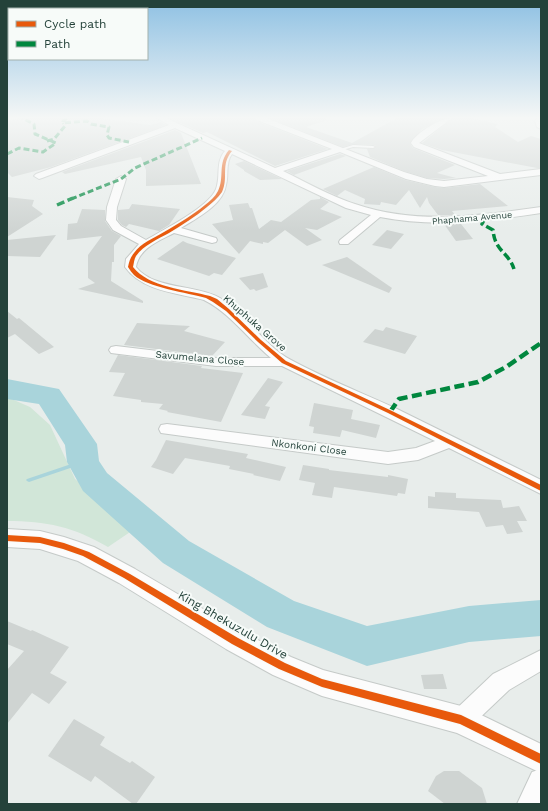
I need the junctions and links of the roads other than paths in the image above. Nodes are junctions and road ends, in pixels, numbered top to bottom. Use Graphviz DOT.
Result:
graph roads {
  1 [pos="93,156"];
  2 [pos="226,156"];
  3 [pos="241,156"];
  4 [pos="321,156"];
  5 [pos="355,156"];
  6 [pos="444,156"];
  7 [pos="275,171"];
  8 [pos="541,172"];
  9 [pos="39,176"];
  10 [pos="498,177"];
  11 [pos="121,179"];
  12 [pos="541,210"];
  13 [pos="377,215"];
  14 [pos="173,229"];
  15 [pos="212,240"];
  16 [pos="344,242"];
  17 [pos="146,244"];
  18 [pos="116,350"];
  19 [pos="284,362"];
  20 [pos="167,429"];
  21 [pos="450,442"];
  22 [pos="541,488"];
  23 [pos="7,538"];
  24 [pos="541,660"];
  25 [pos="461,720"];
  26 [pos="541,759"];
  27 [pos="541,781"];
  28 [pos="530,804"];
  1 -- 9 [label="street"];
  2 -- 14 [label="street, Khuphuka Grove"];
  3 -- 7 [label="street, Phaphama Avenue"];
  4 -- 7 [label="street"];
  5 -- 10 [label="street"];
  6 -- 10 [label="street"];
  7 -- 13 [label="street, Phaphama Avenue"];
  8 -- 10 [label="street"];
  11 -- 17 [label="street"];
  12 -- 13 [label="street, Phaphama Avenue"];
  13 -- 16 [label="street"];
  14 -- 15 [label="street"];
  14 -- 17 [label="street, Khuphuka Grove"];
  17 -- 19 [label="street, Khuphuka Grove"];
  18 -- 19 [label="street, Savumelana Close"];
  19 -- 21 [label="street, Khuphuka Grove"];
  20 -- 21 [label="street, Nkonkoni Close"];
  21 -- 22 [label="street, Khuphuka Grove"];
  23 -- 25 [label="street, King Bhekuzulu Drive"];
  24 -- 25 [label="street"];
  25 -- 26 [label="street, King Bhekuzulu Drive"];
  27 -- 28 [label="street"];
}
